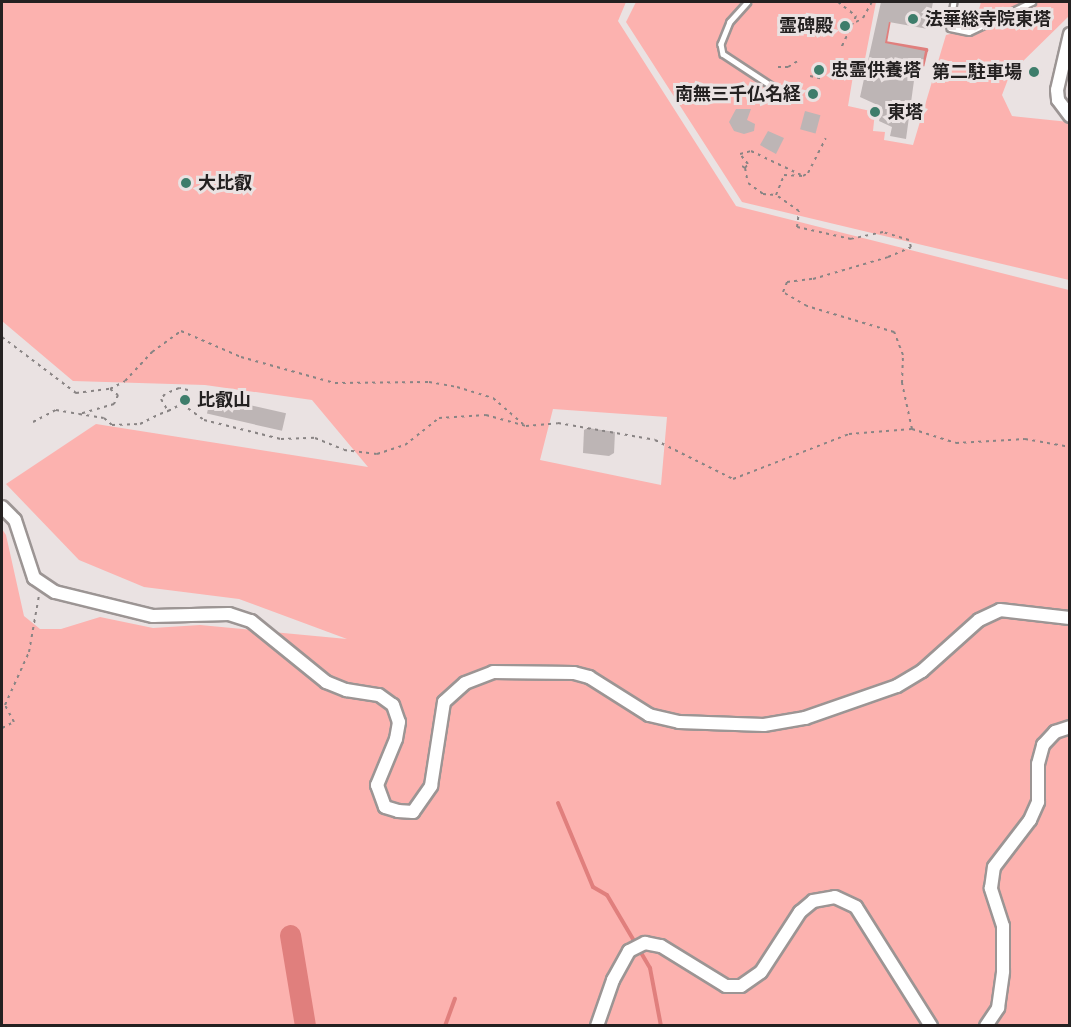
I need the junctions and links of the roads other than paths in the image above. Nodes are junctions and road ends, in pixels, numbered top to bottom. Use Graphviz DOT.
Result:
graph roads {
  1 [pos="748,2"];
  2 [pos="954,2"];
  3 [pos="1032,2"];
  4 [pos="1070,34"];
  5 [pos="1070,70"];
  6 [pos="1057,90"];
  7 [pos="790,98"];
  8 [pos="1069,115"];
  9 [pos="2,507"];
  10 [pos="1070,618"];
  11 [pos="1070,727"];
  12 [pos="597,1026"];
  13 [pos="931,1026"];
  14 [pos="986,1026"];
  1 -- 7 [label="lane"];
  2 -- 3 [label="lane"];
  4 -- 6 [label="street"];
  5 -- 6 [label="street"];
  6 -- 8 [label="street"];
  9 -- 10 [label="street"];
  11 -- 14 [label="street"];
  12 -- 13 [label="street"];
}
